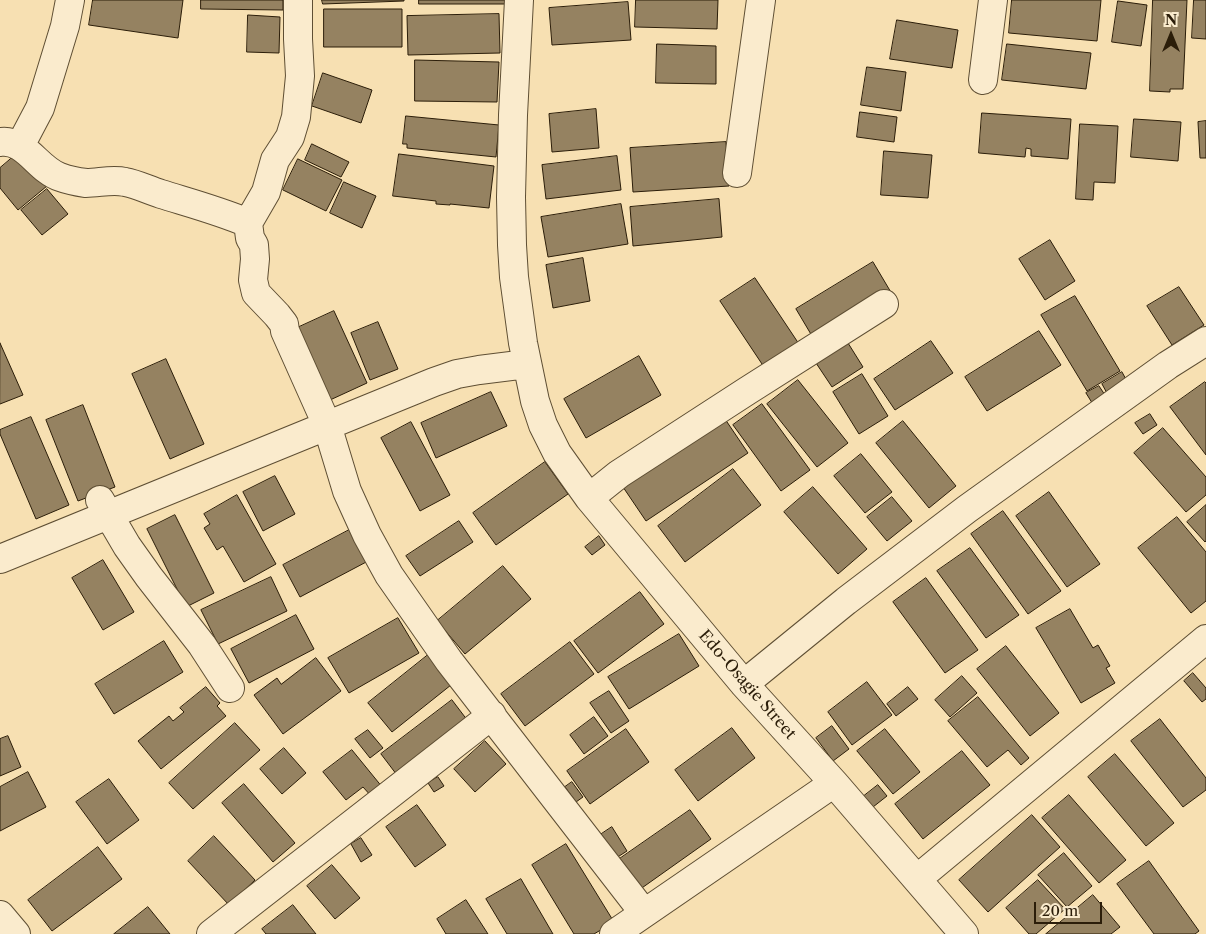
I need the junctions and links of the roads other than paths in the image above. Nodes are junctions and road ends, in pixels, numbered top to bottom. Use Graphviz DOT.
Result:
graph roads {
  1 [pos="70,0"];
  2 [pos="298,0"];
  3 [pos="519,0"];
  4 [pos="761,0"];
  5 [pos="993,0"];
  6 [pos="983,80"];
  7 [pos="10,144"];
  8 [pos="737,173"];
  9 [pos="248,223"];
  10 [pos="884,304"];
  11 [pos="1206,341"];
  12 [pos="527,364"];
  13 [pos="327,425"];
  14 [pos="589,498"];
  15 [pos="104,507"];
  16 [pos="0,558"];
  17 [pos="1206,640"];
  18 [pos="744,684"];
  19 [pos="230,688"];
  20 [pos="492,715"];
  21 [pos="834,783"];
  22 [pos="916,879"];
  23 [pos="644,913"];
  24 [pos="0,915"];
  25 [pos="16,934"];
  26 [pos="211,934"];
  27 [pos="614,934"];
  28 [pos="964,934"];
  1 -- 7 [label="street"];
  2 -- 9 [label="street"];
  3 -- 12 [label="street, Edo-Osagie Street"];
  4 -- 8 [label="street"];
  5 -- 6 [label="street"];
  7 -- 9 [label="street"];
  9 -- 13 [label="street"];
  10 -- 14 [label="street"];
  11 -- 18 [label="street"];
  12 -- 13 [label="street"];
  12 -- 14 [label="street, Edo-Osagie Street"];
  13 -- 15 [label="street"];
  13 -- 20 [label="street"];
  14 -- 18 [label="street, Edo-Osagie Street"];
  15 -- 16 [label="street"];
  15 -- 19 [label="street"];
  17 -- 22 [label="street"];
  18 -- 21 [label="street, Edo-Osagie Street"];
  20 -- 23 [label="street"];
  20 -- 26 [label="street"];
  21 -- 22 [label="street, Edo-Osagie Street"];
  21 -- 23 [label="street"];
  22 -- 28 [label="street, Edo-Osagie Street"];
  23 -- 27 [label="street"];
  24 -- 25 [label="street"];
}
